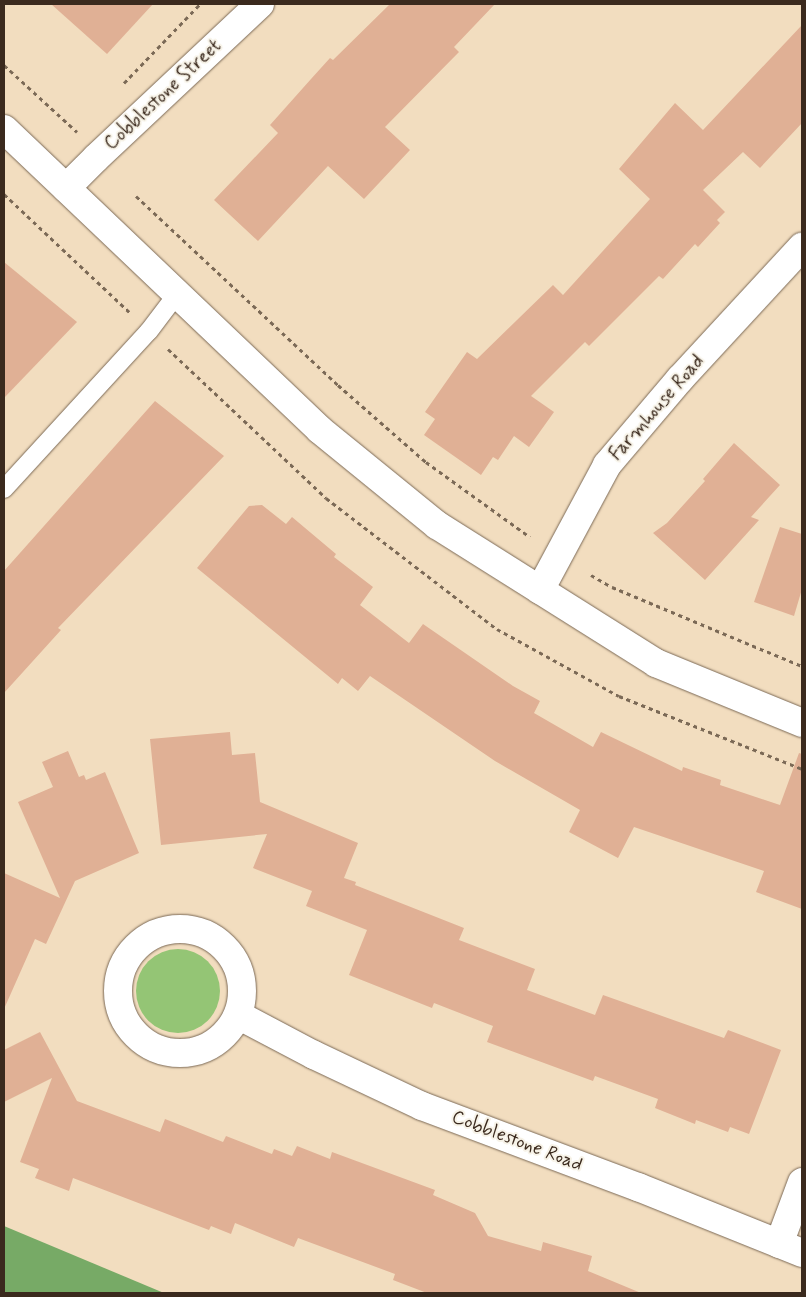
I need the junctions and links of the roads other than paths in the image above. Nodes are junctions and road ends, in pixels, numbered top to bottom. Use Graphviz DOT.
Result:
graph roads {
  1 [pos="260,4"];
  2 [pos="4,128"];
  3 [pos="66,188"];
  4 [pos="802,247"];
  5 [pos="177,294"];
  6 [pos="4,489"];
  7 [pos="540,590"];
  8 [pos="802,723"];
  9 [pos="238,1015"];
  10 [pos="802,1182"];
  11 [pos="791,1248"];
  1 -- 3 [label="street, Cobblestone Street"];
  2 -- 3 [label="street"];
  3 -- 5 [label="street"];
  4 -- 7 [label="street, Farmhouse Road"];
  5 -- 6 [label="lane"];
  5 -- 7 [label="street"];
  7 -- 8 [label="street"];
  9 -- 9 [label="street"];
  9 -- 11 [label="street, Cobblestone Road"];
  10 -- 11 [label="street"];
}
